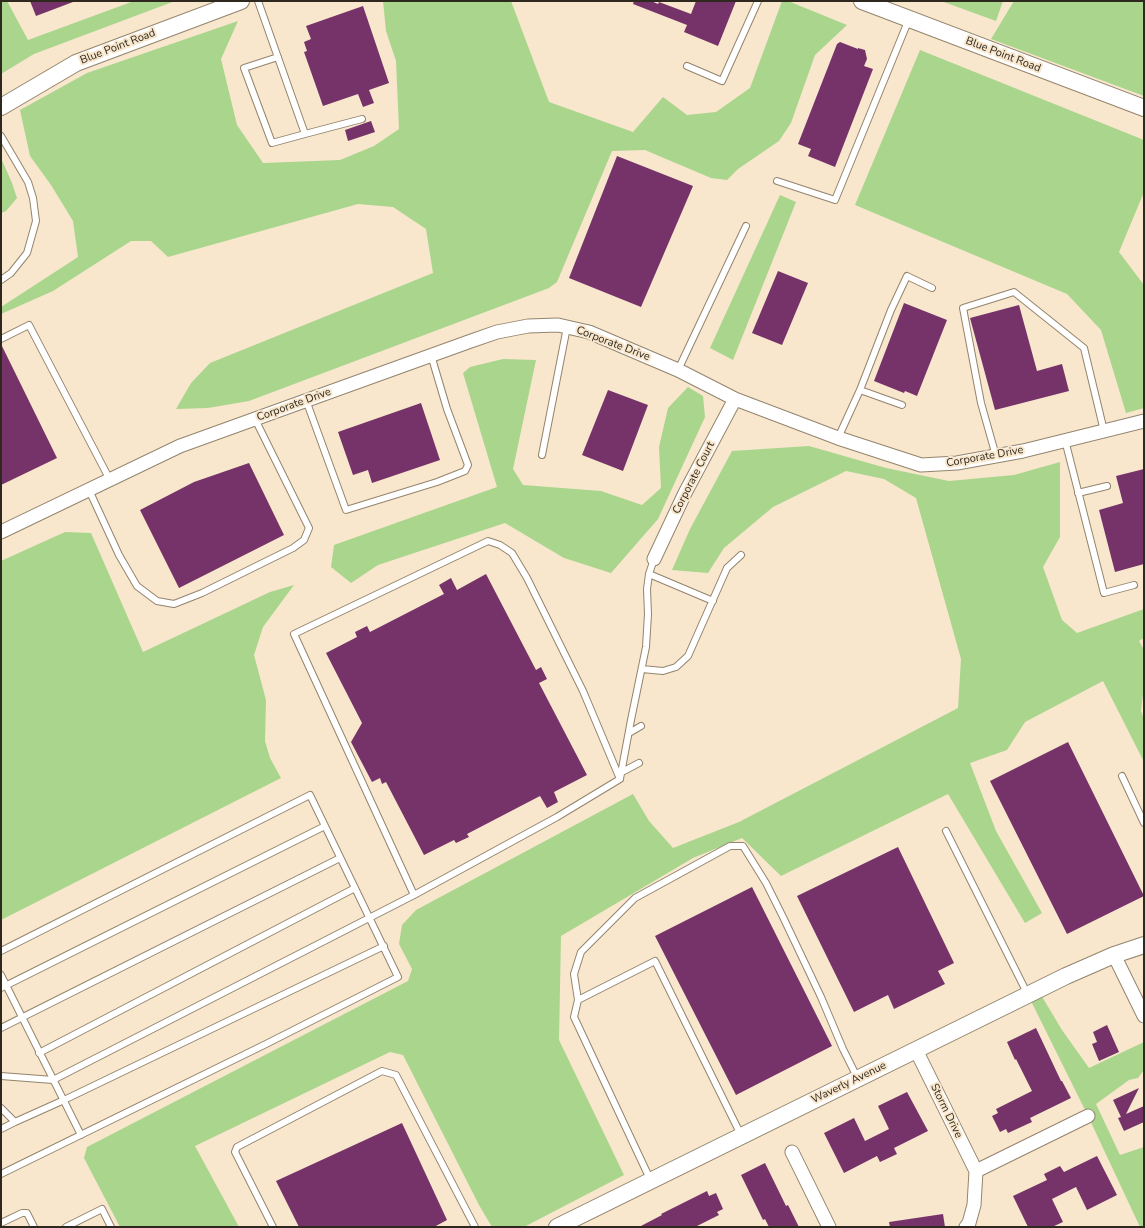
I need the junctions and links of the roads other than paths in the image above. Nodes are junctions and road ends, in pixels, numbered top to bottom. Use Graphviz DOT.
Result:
graph roads {
  1 [pos="258,1"];
  2 [pos="758,1"];
  3 [pos="862,1"];
  4 [pos="232,2"];
  5 [pos="909,19"];
  6 [pos="278,57"];
  7 [pos="687,66"];
  8 [pos="1,107"];
  9 [pos="1144,108"];
  10 [pos="362,119"];
  11 [pos="305,134"];
  12 [pos="1,136"];
  13 [pos="777,181"];
  14 [pos="746,226"];
  15 [pos="1,280"];
  16 [pos="932,288"];
  17 [pos="567,327"];
  18 [pos="1,338"];
  19 [pos="430,355"];
  20 [pos="678,370"];
  21 [pos="860,390"];
  22 [pos="735,398"];
  23 [pos="306,400"];
  24 [pos="902,405"];
  25 [pos="255,419"];
  26 [pos="1144,421"];
  27 [pos="1104,430"];
  28 [pos="838,438"];
  29 [pos="1065,440"];
  30 [pos="542,455"];
  31 [pos="996,456"];
  32 [pos="110,480"];
  33 [pos="1107,486"];
  34 [pos="89,490"];
  35 [pos="1078,493"];
  36 [pos="1,532"];
  37 [pos="741,555"];
  38 [pos="654,559"];
  39 [pos="649,574"];
  40 [pos="1134,585"];
  41 [pos="713,601"];
  42 [pos="642,669"];
  43 [pos="641,726"];
  44 [pos="628,733"];
  45 [pos="639,763"];
  46 [pos="622,772"];
  47 [pos="1122,776"];
  48 [pos="620,778"];
  49 [pos="1144,822"];
  50 [pos="325,826"];
  51 [pos="946,831"];
  52 [pos="340,858"];
  53 [pos="355,888"];
  54 [pos="414,895"];
  55 [pos="370,918"];
  56 [pos="1144,945"];
  57 [pos="384,946"];
  58 [pos="1,951"];
  59 [pos="1114,955"];
  60 [pos="1,975"];
  61 [pos="4,987"];
  62 [pos="1028,995"];
  63 [pos="578,1000"];
  64 [pos="1144,1016"];
  65 [pos="22,1018"];
  66 [pos="1,1028"];
  67 [pos="916,1050"];
  68 [pos="39,1053"];
  69 [pos="1,1076"];
  70 [pos="858,1079"];
  71 [pos="53,1080"];
  72 [pos="64,1100"];
  73 [pos="1,1108"];
  74 [pos="1088,1116"];
  75 [pos="15,1122"];
  76 [pos="1,1129"];
  77 [pos="81,1135"];
  78 [pos="742,1136"];
  79 [pos="792,1152"];
  80 [pos="976,1171"];
  81 [pos="1,1174"];
  82 [pos="651,1181"];
  83 [pos="1,1223"];
  84 [pos="574,1223"];
  85 [pos="75,1225"];
  86 [pos="972,1226"];
  87 [pos="34,1227"];
  88 [pos="66,1227"];
  89 [pos="111,1227"];
  90 [pos="273,1227"];
  91 [pos="475,1227"];
  92 [pos="557,1227"];
  93 [pos="829,1227"];
  1 -- 6 [label="lane"];
  2 -- 7 [label="lane"];
  3 -- 5 [label="street, Blue Point Road"];
  4 -- 8 [label="street, Blue Point Road"];
  5 -- 9 [label="street, Blue Point Road"];
  5 -- 13 [label="lane"];
  6 -- 11 [label="lane"];
  6 -- 11 [label="lane"];
  10 -- 11 [label="lane"];
  12 -- 15 [label="lane"];
  14 -- 20 [label="lane"];
  16 -- 21 [label="lane"];
  17 -- 19 [label="street, Corporate Drive"];
  17 -- 20 [label="street, Corporate Drive"];
  17 -- 30 [label="lane"];
  18 -- 32 [label="lane"];
  19 -- 23 [label="street, Corporate Drive"];
  19 -- 23 [label="lane"];
  20 -- 22 [label="street, Corporate Drive"];
  21 -- 24 [label="lane"];
  21 -- 28 [label="lane"];
  22 -- 28 [label="street, Corporate Drive"];
  22 -- 38 [label="street, Corporate Court"];
  23 -- 25 [label="street, Corporate Drive"];
  25 -- 32 [label="street, Corporate Drive"];
  25 -- 34 [label="lane"];
  26 -- 27 [label="street, Corporate Drive"];
  27 -- 29 [label="street, Corporate Drive"];
  27 -- 31 [label="lane"];
  28 -- 31 [label="street, Corporate Drive"];
  29 -- 31 [label="street, Corporate Drive"];
  29 -- 35 [label="lane"];
  32 -- 34 [label="street, Corporate Drive"];
  33 -- 35 [label="lane"];
  34 -- 36 [label="street, Corporate Drive"];
  35 -- 40 [label="lane"];
  37 -- 41 [label="lane"];
  38 -- 39 [label="lane"];
  39 -- 41 [label="lane"];
  39 -- 42 [label="lane"];
  41 -- 42 [label="lane"];
  42 -- 44 [label="lane"];
  43 -- 44 [label="lane"];
  44 -- 46 [label="lane"];
  45 -- 46 [label="lane"];
  46 -- 48 [label="lane"];
  47 -- 49 [label="lane"];
  48 -- 54 [label="lane"];
  48 -- 54 [label="lane"];
  50 -- 52 [label="lane"];
  50 -- 58 [label="lane"];
  50 -- 61 [label="lane"];
  51 -- 62 [label="lane"];
  52 -- 53 [label="lane"];
  52 -- 65 [label="lane"];
  53 -- 55 [label="lane"];
  53 -- 68 [label="lane"];
  54 -- 55 [label="lane"];
  55 -- 57 [label="lane"];
  55 -- 71 [label="lane"];
  56 -- 59 [label="street, Waverly Avenue"];
  57 -- 72 [label="lane"];
  57 -- 77 [label="lane"];
  59 -- 62 [label="street, Waverly Avenue"];
  59 -- 64 [label="street"];
  60 -- 61 [label="lane"];
  61 -- 65 [label="lane"];
  62 -- 67 [label="street, Waverly Avenue"];
  63 -- 70 [label="lane"];
  63 -- 78 [label="lane"];
  63 -- 82 [label="lane"];
  65 -- 66 [label="lane"];
  65 -- 68 [label="lane"];
  67 -- 70 [label="street, Waverly Avenue"];
  67 -- 80 [label="street, Storm Drive"];
  68 -- 71 [label="lane"];
  69 -- 71 [label="lane"];
  70 -- 78 [label="street, Waverly Avenue"];
  71 -- 72 [label="lane"];
  72 -- 75 [label="lane"];
  72 -- 77 [label="lane"];
  73 -- 75 [label="lane"];
  74 -- 80 [label="street"];
  75 -- 76 [label="lane"];
  77 -- 81 [label="lane"];
  78 -- 82 [label="street, Waverly Avenue"];
  79 -- 93 [label="street"];
  80 -- 86 [label="street, Storm Drive"];
  82 -- 84 [label="street, Waverly Avenue"];
  83 -- 87 [label="lane"];
  84 -- 92 [label="street, Waverly Avenue"];
  85 -- 88 [label="lane"];
  85 -- 89 [label="lane"];
  90 -- 91 [label="lane"];
}
